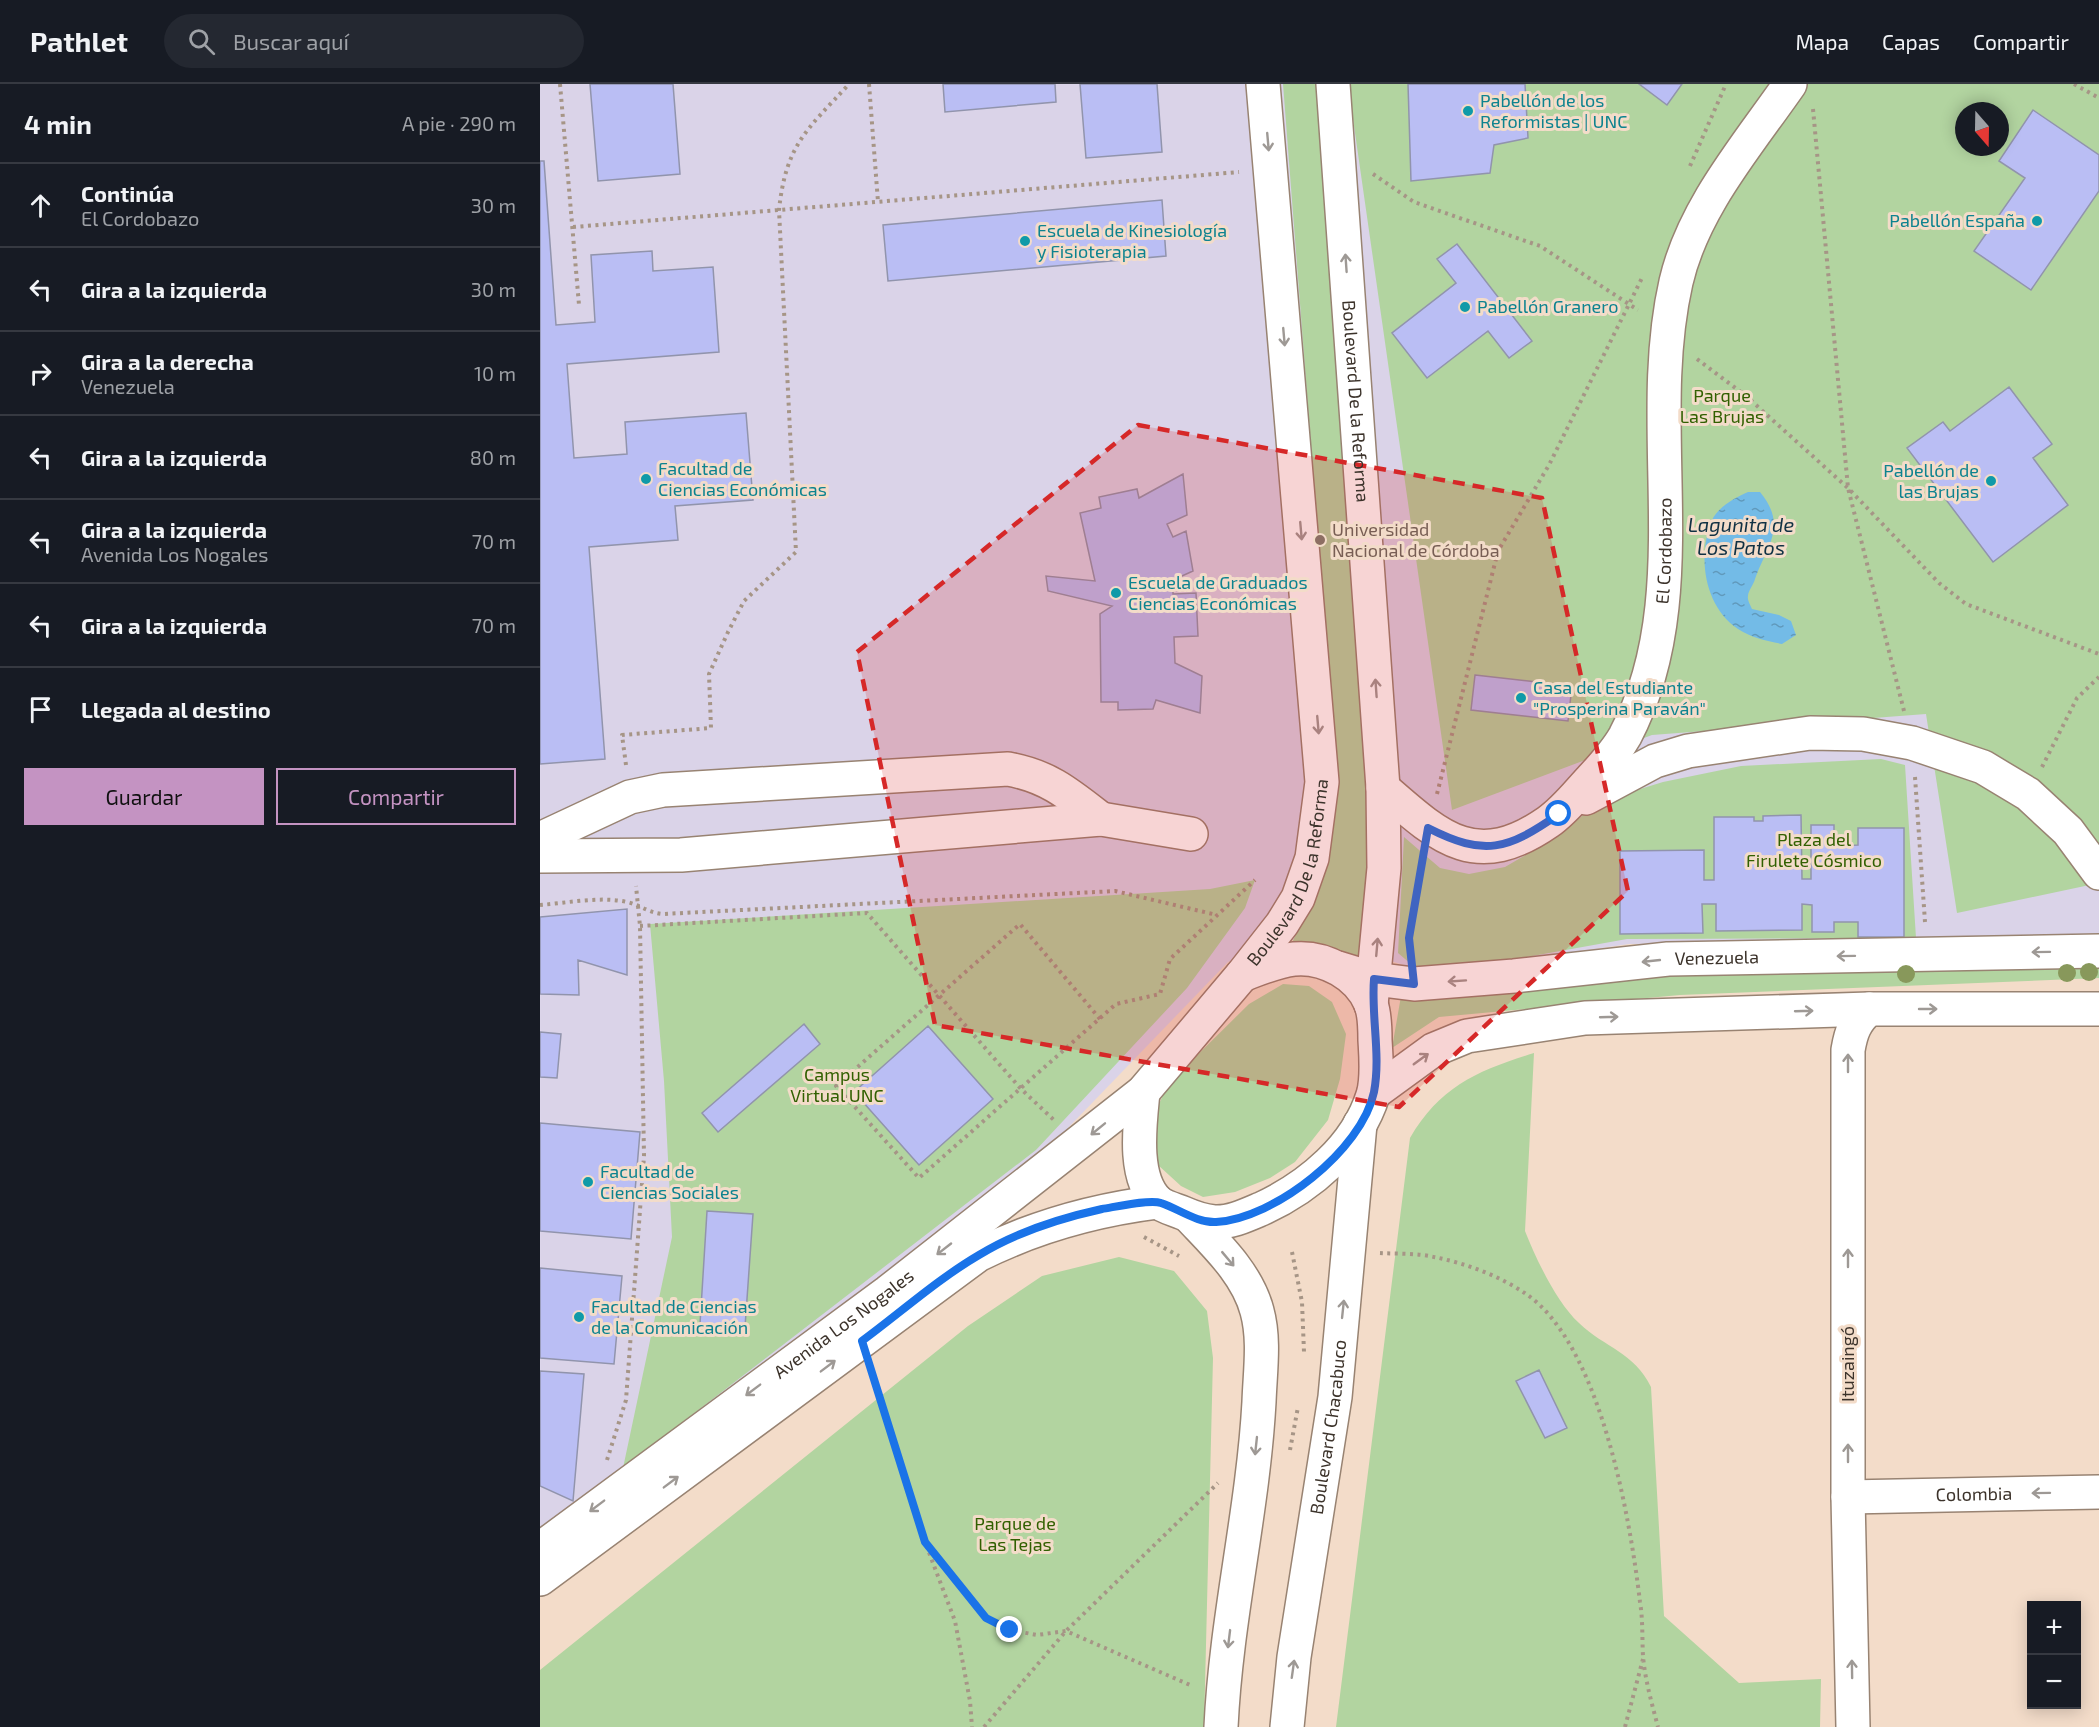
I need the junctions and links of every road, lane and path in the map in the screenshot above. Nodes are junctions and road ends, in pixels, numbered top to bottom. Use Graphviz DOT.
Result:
graph roads {
  1 [pos="560,84"];
  2 [pos="869,84"];
  3 [pos="1263,84"];
  4 [pos="1334,84"];
  5 [pos="1790,84"];
  6 [pos="2074,84"];
  7 [pos="2099,98"];
  8 [pos="1813,108"];
  9 [pos="1338,149"];
  10 [pos="1270,170"];
  11 [pos="878,202"];
  12 [pos="573,227"];
  13 [pos="1631,304"];
  14 [pos="579,305"];
  15 [pos="1666,335"];
  16 [pos="1848,488"];
  17 [pos="2099,654"];
  18 [pos="2099,677"];
  19 [pos="1383,788"];
  20 [pos="2028,794"];
  21 [pos="1559,814"];
  22 [pos="1101,819"];
  23 [pos="1428,828"];
  24 [pos="1191,834"];
  25 [pos="540,839"];
  26 [pos="540,856"];
  27 [pos="2099,873"];
  28 [pos="1255,880"];
  29 [pos="540,905"];
  30 [pos="1415,905"];
  31 [pos="1217,915"];
  32 [pos="640,926"];
  33 [pos="2099,951"];
  34 [pos="1242,975"];
  35 [pos="1372,992"];
  36 [pos="939,996"];
  37 [pos="2099,1008"];
  38 [pos="1869,1009"];
  39 [pos="1100,1019"];
  40 [pos="1021,1089"];
  41 [pos="1143,1092"];
  42 [pos="1374,1094"];
  43 [pos="1360,1124"];
  44 [pos="1080,1144"];
  45 [pos="1158,1202"];
  46 [pos="1102,1209"];
  47 [pos="1189,1216"];
  48 [pos="1349,1251"];
  49 [pos="1182,1258"];
  50 [pos="862,1341"];
  51 [pos="1218,1484"];
  52 [pos="2099,1492"];
  53 [pos="1848,1497"];
  54 [pos="925,1542"];
  55 [pos="540,1549"];
  56 [pos="540,1580"];
  57 [pos="1066,1631"];
  58 [pos="1643,1659"];
  59 [pos="1190,1685"];
  60 [pos="972,1727"];
  61 [pos="984,1727"];
  62 [pos="1221,1727"];
  63 [pos="1287,1727"];
  64 [pos="1625,1727"];
  65 [pos="1658,1727"];
  66 [pos="1853,1727"];
  1 -- 12 [label="path"];
  2 -- 11 [label="path"];
  3 -- 10 [label="street, Boulevard De la Reforma, one-way"];
  4 -- 9 [label="street, Boulevard De la Reforma"];
  5 -- 15 [label="street, El Cordobazo"];
  6 -- 7 [label="path"];
  8 -- 16 [label="path"];
  9 -- 13 [label="path"];
  19 -- 9 [label="street, Boulevard De la Reforma, one-way"];
  10 -- 11 [label="path"];
  10 -- 34 [label="street, Boulevard De la Reforma, one-way"];
  11 -- 12 [label="path"];
  12 -- 14 [label="path"];
  13 -- 15 [label="path"];
  13 -- 23 [label="path"];
  15 -- 16 [label="path"];
  15 -- 21 [label="street, El Cordobazo"];
  16 -- 17 [label="path"];
  18 -- 20 [label="path"];
  19 -- 23 [label="street, El Cordobazo"];
  35 -- 19 [label="street, Boulevard De la Reforma, one-way"];
  20 -- 21 [label="street"];
  20 -- 27 [label="street"];
  21 -- 23 [label="street, El Cordobazo"];
  22 -- 24 [label="street"];
  22 -- 25 [label="street"];
  22 -- 26 [label="street"];
  23 -- 30 [label="path"];
  28 -- 31 [label="path"];
  29 -- 31 [label="path"];
  31 -- 39 [label="path"];
  32 -- 36 [label="path"];
  33 -- 35 [label="street, Venezuela, one-way"];
  34 -- 35 [label="street"];
  34 -- 41 [label="street, Boulevard De la Reforma"];
  35 -- 42 [label="street, Boulevard De la Reforma"];
  36 -- 39 [label="path"];
  36 -- 40 [label="path"];
  36 -- 40 [label="path"];
  38 -- 37 [label="street, one-way"];
  42 -- 38 [label="street, one-way"];
  53 -- 38 [label="street, Ituzaingó, one-way"];
  39 -- 40 [label="path"];
  40 -- 44 [label="path"];
  41 -- 44 [label="street, Avenida Los Nogales, one-way"];
  41 -- 45 [label="street"];
  42 -- 43 [label="street"];
  43 -- 47 [label="street"];
  43 -- 48 [label="street, Boulevard Chacabuco"];
  44 -- 55 [label="street, Avenida Los Nogales, one-way"];
  45 -- 46 [label="street, Avenida Los Nogales"];
  45 -- 47 [label="street"];
  46 -- 49 [label="path"];
  46 -- 50 [label="street, Avenida Los Nogales"];
  47 -- 62 [label="street, one-way"];
  48 -- 58 [label="path"];
  63 -- 48 [label="street, Boulevard Chacabuco, one-way"];
  50 -- 54 [label="path"];
  56 -- 50 [label="street, Avenida Los Nogales, one-way"];
  51 -- 57 [label="path"];
  52 -- 53 [label="street, Colombia, one-way"];
  66 -- 53 [label="street, Ituzaingó, one-way"];
  54 -- 57 [label="path"];
  54 -- 60 [label="path"];
  57 -- 59 [label="path"];
  57 -- 61 [label="path"];
  58 -- 64 [label="path"];
  58 -- 65 [label="path"];
}
